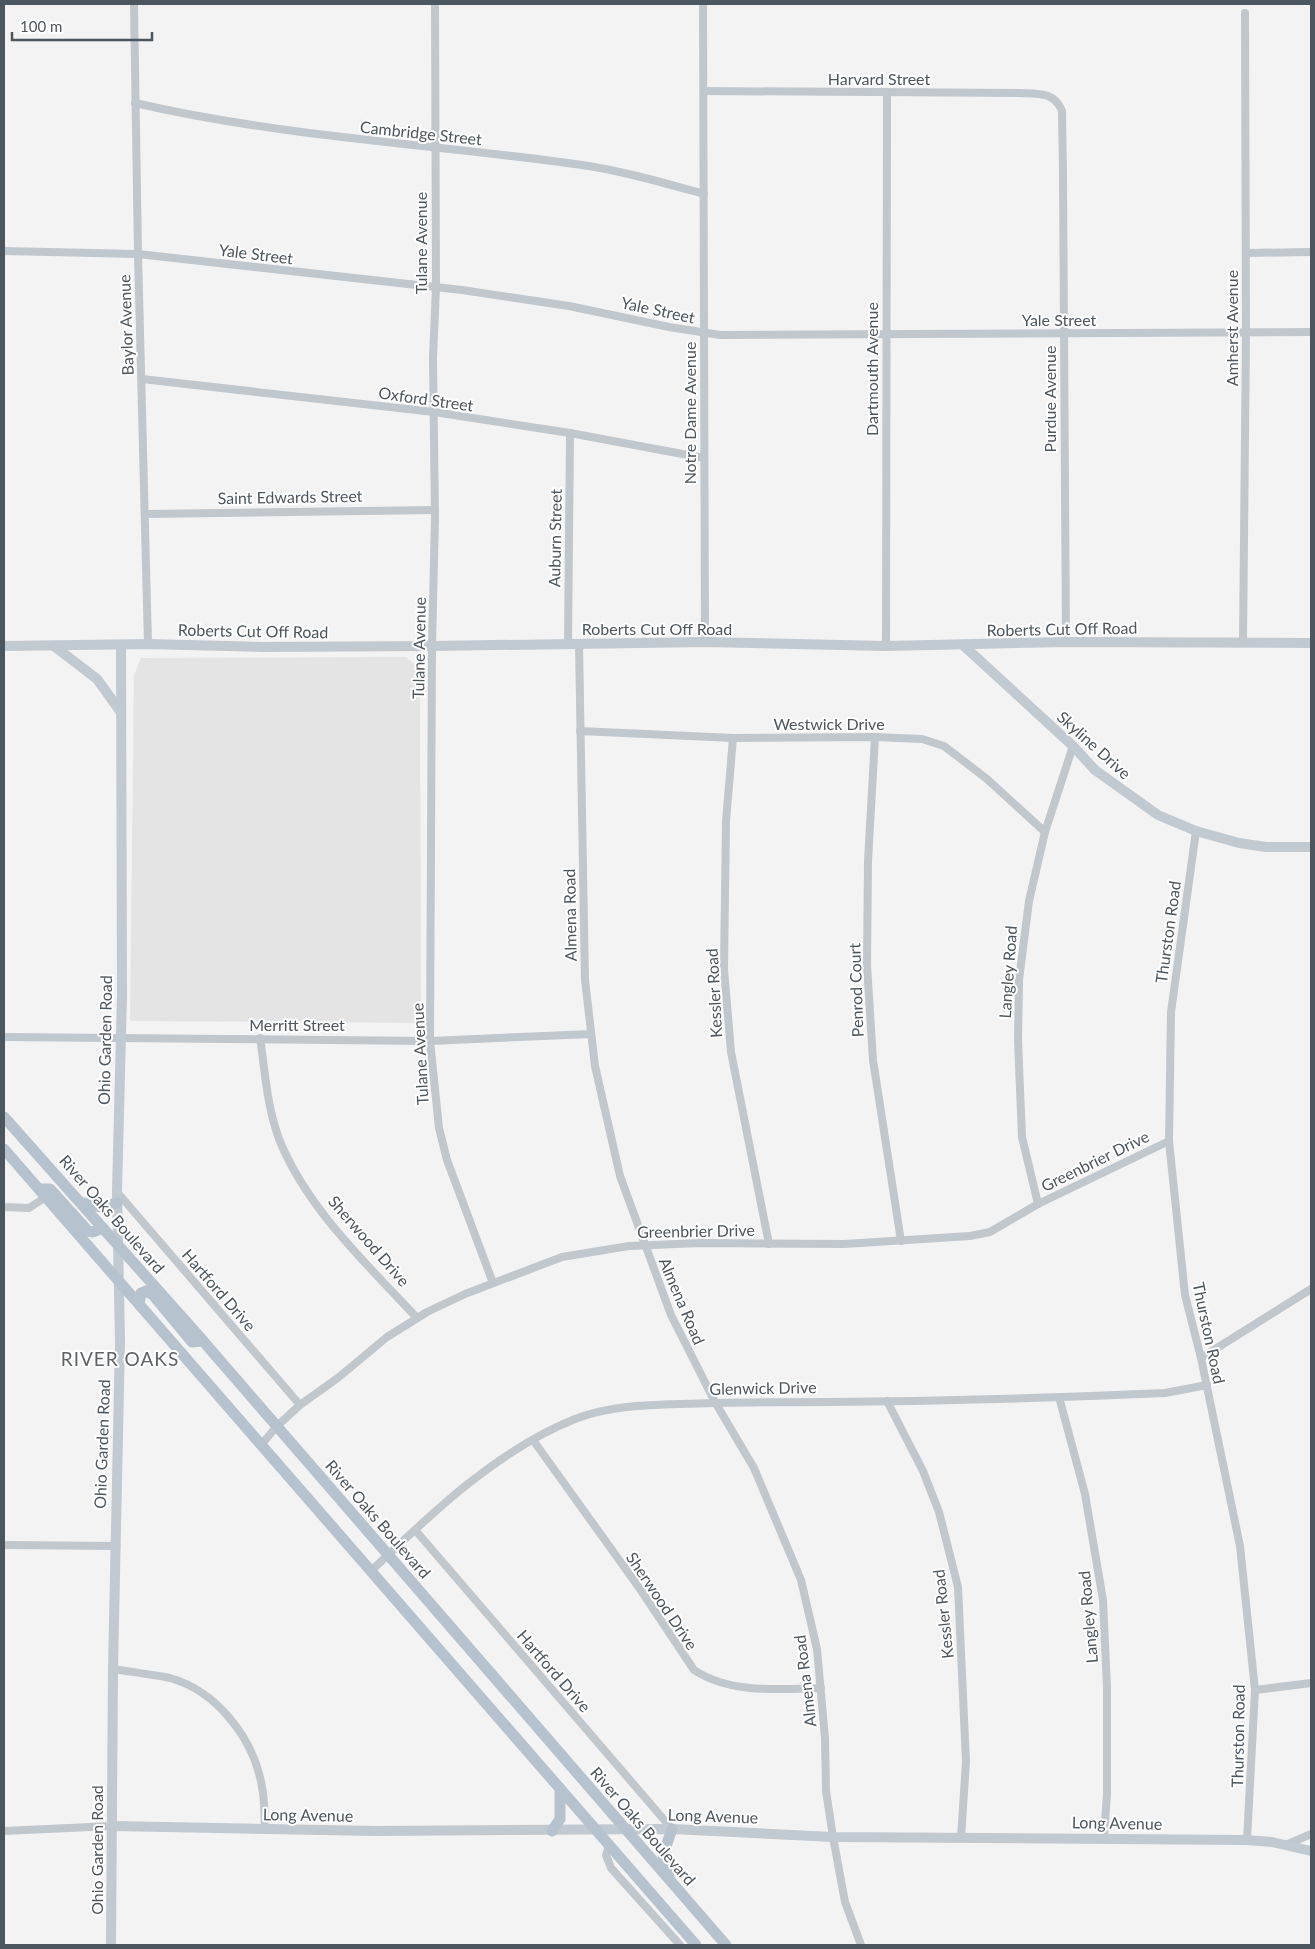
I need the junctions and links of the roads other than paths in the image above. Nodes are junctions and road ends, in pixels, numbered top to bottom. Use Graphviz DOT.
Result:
graph roads {
  1 [pos="134,4"];
  2 [pos="435,4"];
  3 [pos="703,4"];
  4 [pos="1245,13"];
  5 [pos="704,91"];
  6 [pos="887,92"];
  7 [pos="1054,98"];
  8 [pos="135,103"];
  9 [pos="435,149"];
  10 [pos="704,194"];
  11 [pos="4,251"];
  12 [pos="1311,252"];
  13 [pos="1246,253"];
  14 [pos="138,254"];
  15 [pos="436,288"];
  16 [pos="1246,332"];
  17 [pos="1311,332"];
  18 [pos="704,333"];
  19 [pos="886,333"];
  20 [pos="1064,334"];
  21 [pos="142,380"];
  22 [pos="434,412"];
  23 [pos="570,433"];
  24 [pos="704,458"];
  25 [pos="435,510"];
  26 [pos="146,514"];
  27 [pos="705,642"];
  28 [pos="1066,642"];
  29 [pos="1243,643"];
  30 [pos="1311,643"];
  31 [pos="148,644"];
  32 [pos="568,644"];
  33 [pos="579,644"];
  34 [pos="121,645"];
  35 [pos="963,645"];
  36 [pos="4,646"];
  37 [pos="54,646"];
  38 [pos="432,646"];
  39 [pos="886,646"];
  40 [pos="121,712"];
  41 [pos="580,731"];
  42 [pos="875,736"];
  43 [pos="733,738"];
  44 [pos="1073,746"];
  45 [pos="1196,831"];
  46 [pos="1046,832"];
  47 [pos="1311,847"];
  48 [pos="590,1034"];
  49 [pos="4,1037"];
  50 [pos="121,1038"];
  51 [pos="260,1038"];
  52 [pos="430,1040"];
  53 [pos="4,1116"];
  54 [pos="1169,1141"];
  55 [pos="4,1149"];
  56 [pos="43,1193"];
  57 [pos="117,1197"];
  58 [pos="83,1203"];
  59 [pos="1038,1204"];
  60 [pos="4,1207"];
  61 [pos="103,1228"];
  62 [pos="900,1241"];
  63 [pos="118,1244"];
  64 [pos="769,1244"];
  65 [pos="644,1245"];
  66 [pos="118,1279"];
  67 [pos="493,1282"];
  68 [pos="1311,1289"];
  69 [pos="139,1304"];
  70 [pos="417,1318"];
  71 [pos="203,1341"];
  72 [pos="1201,1358"];
  73 [pos="1207,1384"];
  74 [pos="1059,1398"];
  75 [pos="887,1401"];
  76 [pos="715,1402"];
  77 [pos="300,1405"];
  78 [pos="277,1426"];
  79 [pos="533,1440"];
  80 [pos="261,1445"];
  81 [pos="416,1531"];
  82 [pos="4,1545"];
  83 [pos="114,1546"];
  84 [pos="388,1554"];
  85 [pos="371,1571"];
  86 [pos="113,1668"];
  87 [pos="1311,1683"];
  88 [pos="821,1688"];
  89 [pos="1255,1690"];
  90 [pos="560,1789"];
  91 [pos="112,1826"];
  92 [pos="624,1828"];
  93 [pos="265,1829"];
  94 [pos="594,1829"];
  95 [pos="672,1829"];
  96 [pos="4,1831"];
  97 [pos="552,1831"];
  98 [pos="1311,1834"];
  99 [pos="833,1836"];
  100 [pos="961,1837"];
  101 [pos="1104,1838"];
  102 [pos="1247,1840"];
  103 [pos="1288,1844"];
  104 [pos="609,1846"];
  105 [pos="1311,1851"];
  106 [pos="671,1882"];
  107 [pos="675,1939"];
  108 [pos="111,1945"];
  109 [pos="668,1945"];
  110 [pos="680,1945"];
  111 [pos="696,1945"];
  112 [pos="726,1945"];
  113 [pos="860,1945"];
  1 -- 8 [label="street, Baylor Avenue"];
  2 -- 9 [label="street, Tulane Avenue"];
  3 -- 5 [label="street, Notre Dame Avenue"];
  4 -- 13 [label="street, Amherst Avenue"];
  5 -- 6 [label="street, Harvard Street"];
  5 -- 10 [label="street, Notre Dame Avenue"];
  6 -- 7 [label="street, Harvard Street"];
  6 -- 19 [label="street, Dartmouth Avenue"];
  7 -- 20 [label="street, Purdue Avenue"];
  8 -- 9 [label="street, Cambridge Street"];
  8 -- 14 [label="street, Baylor Avenue"];
  9 -- 10 [label="street, Cambridge Street"];
  9 -- 15 [label="street, Tulane Avenue"];
  10 -- 18 [label="street, Notre Dame Avenue"];
  11 -- 14 [label="street, Yale Street"];
  12 -- 13 [label="street"];
  13 -- 16 [label="street, Amherst Avenue"];
  14 -- 15 [label="street, Yale Street"];
  14 -- 21 [label="street, Baylor Avenue"];
  15 -- 18 [label="street, Yale Street"];
  15 -- 22 [label="street, Tulane Avenue"];
  16 -- 17 [label="street, Yale Street"];
  16 -- 20 [label="street, Yale Street"];
  16 -- 29 [label="street, Amherst Avenue"];
  18 -- 19 [label="street, Yale Street"];
  18 -- 24 [label="street, Notre Dame Avenue"];
  19 -- 20 [label="street, Yale Street"];
  19 -- 39 [label="street, Dartmouth Avenue"];
  20 -- 28 [label="street, Purdue Avenue"];
  21 -- 22 [label="street, Oxford Street"];
  21 -- 26 [label="street, Baylor Avenue"];
  22 -- 23 [label="street, Oxford Street"];
  22 -- 25 [label="street, Tulane Avenue"];
  23 -- 24 [label="street, Oxford Street"];
  23 -- 32 [label="street, Auburn Street"];
  24 -- 27 [label="street, Notre Dame Avenue"];
  25 -- 26 [label="street, Saint Edwards Street"];
  25 -- 38 [label="street, Tulane Avenue"];
  26 -- 31 [label="street, Baylor Avenue"];
  27 -- 33 [label="street, Roberts Cut Off Road"];
  27 -- 39 [label="street, Roberts Cut Off Road"];
  28 -- 29 [label="street, Roberts Cut Off Road"];
  28 -- 35 [label="street, Roberts Cut Off Road"];
  29 -- 30 [label="street, Roberts Cut Off Road"];
  31 -- 34 [label="street, Roberts Cut Off Road"];
  31 -- 38 [label="street, Roberts Cut Off Road"];
  32 -- 33 [label="street, Roberts Cut Off Road"];
  32 -- 38 [label="street, Roberts Cut Off Road"];
  33 -- 41 [label="street, Almena Road"];
  34 -- 37 [label="street, Roberts Cut Off Road"];
  34 -- 40 [label="street, Ohio Garden Road"];
  35 -- 39 [label="street, Roberts Cut Off Road"];
  35 -- 44 [label="street, Skyline Drive"];
  36 -- 37 [label="street, Roberts Cut Off Road"];
  37 -- 40 [label="street"];
  38 -- 52 [label="street, Tulane Avenue"];
  40 -- 50 [label="street, Ohio Garden Road"];
  41 -- 43 [label="street, Westwick Drive"];
  41 -- 48 [label="street, Almena Road"];
  42 -- 43 [label="street, Westwick Drive"];
  42 -- 46 [label="street, Westwick Drive"];
  42 -- 62 [label="street, Penrod Court"];
  43 -- 64 [label="street, Kessler Road"];
  44 -- 45 [label="street, Skyline Drive"];
  44 -- 46 [label="street, Langley Road"];
  45 -- 47 [label="street, Skyline Drive"];
  45 -- 54 [label="street, Thurston Road"];
  46 -- 59 [label="street, Langley Road"];
  48 -- 52 [label="street, Merritt Street"];
  48 -- 65 [label="street, Almena Road"];
  49 -- 50 [label="street, Merritt Street"];
  50 -- 51 [label="street, Merritt Street"];
  50 -- 57 [label="street, Ohio Garden Road"];
  51 -- 52 [label="street, Merritt Street"];
  51 -- 70 [label="street, Sherwood Drive"];
  52 -- 67 [label="street, Tulane Avenue"];
  53 -- 58 [label="main road, River Oaks Boulevard"];
  54 -- 59 [label="street, Greenbrier Drive"];
  54 -- 72 [label="street, Thurston Road"];
  55 -- 56 [label="main road"];
  56 -- 60 [label="street"];
  56 -- 61 [label="main road"];
  56 -- 66 [label="main road"];
  57 -- 58 [label="main road"];
  57 -- 63 [label="street, Ohio Garden Road"];
  57 -- 77 [label="street, Hartford Drive"];
  58 -- 61 [label="main road, River Oaks Boulevard"];
  59 -- 62 [label="street, Greenbrier Drive"];
  61 -- 63 [label="main road, River Oaks Boulevard"];
  62 -- 64 [label="street, Greenbrier Drive"];
  63 -- 66 [label="street, Ohio Garden Road"];
  63 -- 71 [label="main road, River Oaks Boulevard"];
  64 -- 65 [label="street, Greenbrier Drive"];
  65 -- 67 [label="street, Greenbrier Drive"];
  65 -- 76 [label="street, Almena Road"];
  66 -- 69 [label="main road"];
  66 -- 83 [label="street, Ohio Garden Road"];
  67 -- 70 [label="street, Greenbrier Drive"];
  68 -- 72 [label="street"];
  69 -- 71 [label="main road"];
  69 -- 80 [label="main road"];
  70 -- 77 [label="street, Greenbrier Drive"];
  71 -- 78 [label="main road, River Oaks Boulevard"];
  72 -- 73 [label="street, Thurston Road"];
  73 -- 74 [label="street, Glenwick Drive"];
  73 -- 89 [label="street, Thurston Road"];
  74 -- 75 [label="street, Glenwick Drive"];
  74 -- 101 [label="street, Langley Road"];
  75 -- 76 [label="street, Glenwick Drive"];
  75 -- 100 [label="street, Kessler Road"];
  76 -- 79 [label="street, Glenwick Drive"];
  76 -- 88 [label="street, Almena Road"];
  77 -- 78 [label="street, Greenbrier Drive"];
  78 -- 80 [label="street, Greenbrier Drive"];
  78 -- 84 [label="main road, River Oaks Boulevard"];
  79 -- 81 [label="street, Glenwick Drive"];
  79 -- 88 [label="street, Sherwood Drive"];
  80 -- 85 [label="main road"];
  81 -- 84 [label="street, Glenwick Drive"];
  81 -- 95 [label="street, Hartford Drive"];
  82 -- 83 [label="street"];
  83 -- 86 [label="street, Ohio Garden Road"];
  84 -- 85 [label="street, Glenwick Drive"];
  84 -- 92 [label="main road, River Oaks Boulevard"];
  85 -- 90 [label="main road"];
  86 -- 91 [label="street, Ohio Garden Road"];
  86 -- 93 [label="street"];
  87 -- 89 [label="street"];
  88 -- 99 [label="street, Almena Road"];
  89 -- 102 [label="street, Thurston Road"];
  90 -- 94 [label="main road"];
  90 -- 97 [label="main road"];
  91 -- 93 [label="street, Long Avenue"];
  91 -- 96 [label="street"];
  91 -- 108 [label="street, Ohio Garden Road"];
  92 -- 94 [label="street, Long Avenue"];
  92 -- 95 [label="street, Long Avenue"];
  92 -- 106 [label="main road, River Oaks Boulevard"];
  93 -- 97 [label="street, Long Avenue"];
  94 -- 97 [label="street, Long Avenue"];
  94 -- 104 [label="main road"];
  95 -- 99 [label="street, Long Avenue"];
  95 -- 106 [label="main road"];
  98 -- 103 [label="street"];
  99 -- 100 [label="street, Long Avenue"];
  99 -- 113 [label="street, Almena Road"];
  100 -- 101 [label="street, Long Avenue"];
  101 -- 102 [label="street, Long Avenue"];
  102 -- 103 [label="street, Long Avenue"];
  103 -- 105 [label="street, Long Avenue"];
  104 -- 107 [label="street"];
  104 -- 111 [label="main road"];
  106 -- 112 [label="main road, River Oaks Boulevard"];
  107 -- 109 [label="street"];
  107 -- 110 [label="street"];
}
